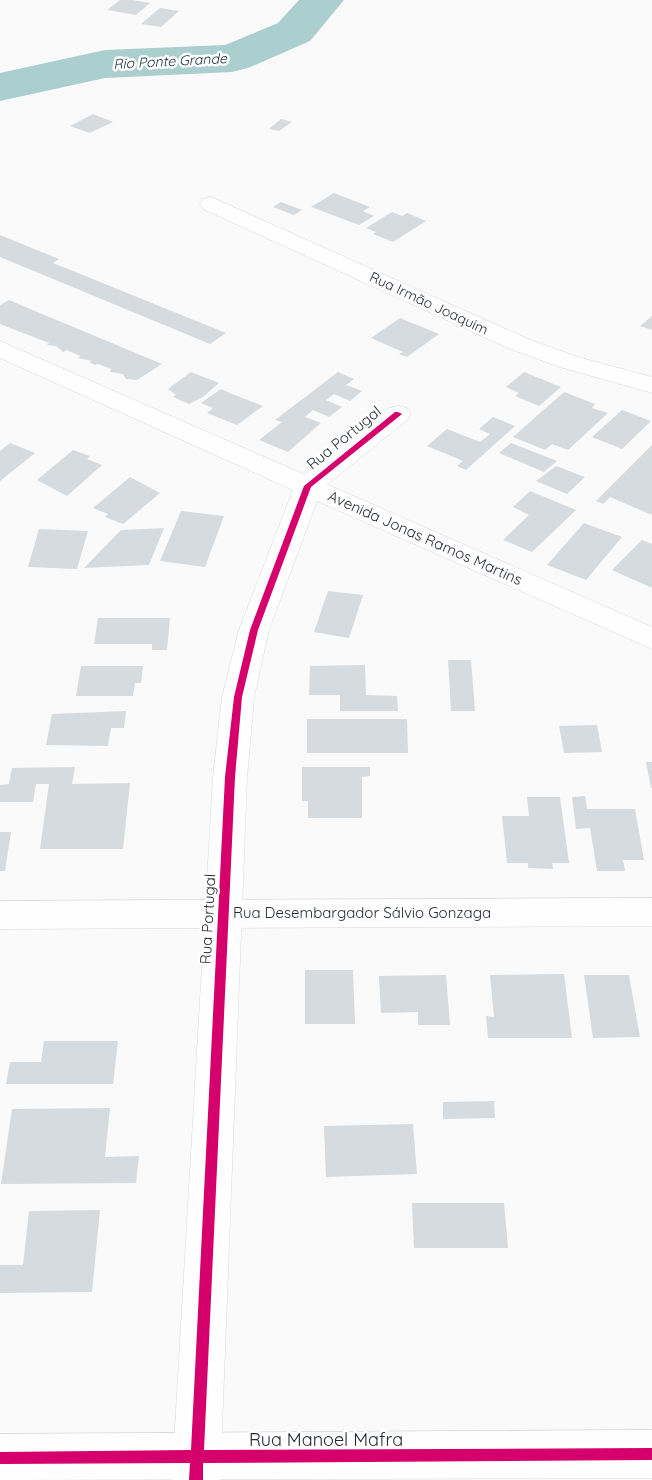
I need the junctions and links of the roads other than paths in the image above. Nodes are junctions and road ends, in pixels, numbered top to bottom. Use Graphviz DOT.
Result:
graph roads {
  1 [pos="212,204"];
  2 [pos="0,349"];
  3 [pos="652,385"];
  4 [pos="398,414"];
  5 [pos="308,486"];
  6 [pos="652,639"];
  7 [pos="652,912"];
  8 [pos="223,914"];
  9 [pos="0,915"];
  10 [pos="652,1454"];
  11 [pos="0,1458"];
  12 [pos="196,1468"];
  1 -- 3 [label="street, Rua Irmão Joaquim"];
  2 -- 5 [label="street, Avenida Jonas Ramos Martins"];
  4 -- 5 [label="street, Rua Portugal"];
  5 -- 6 [label="street, Avenida Jonas Ramos Martins"];
  5 -- 8 [label="street, Rua Portugal"];
  7 -- 8 [label="street, Rua Desembargador Sálvio Gonzaga"];
  8 -- 9 [label="street, Rua Desembargador Sálvio Gonzaga"];
  8 -- 12 [label="street, Rua Portugal"];
  10 -- 12 [label="street, Rua Manoel Mafra"];
  11 -- 12 [label="street, Rua Manoel Mafra"];
}
